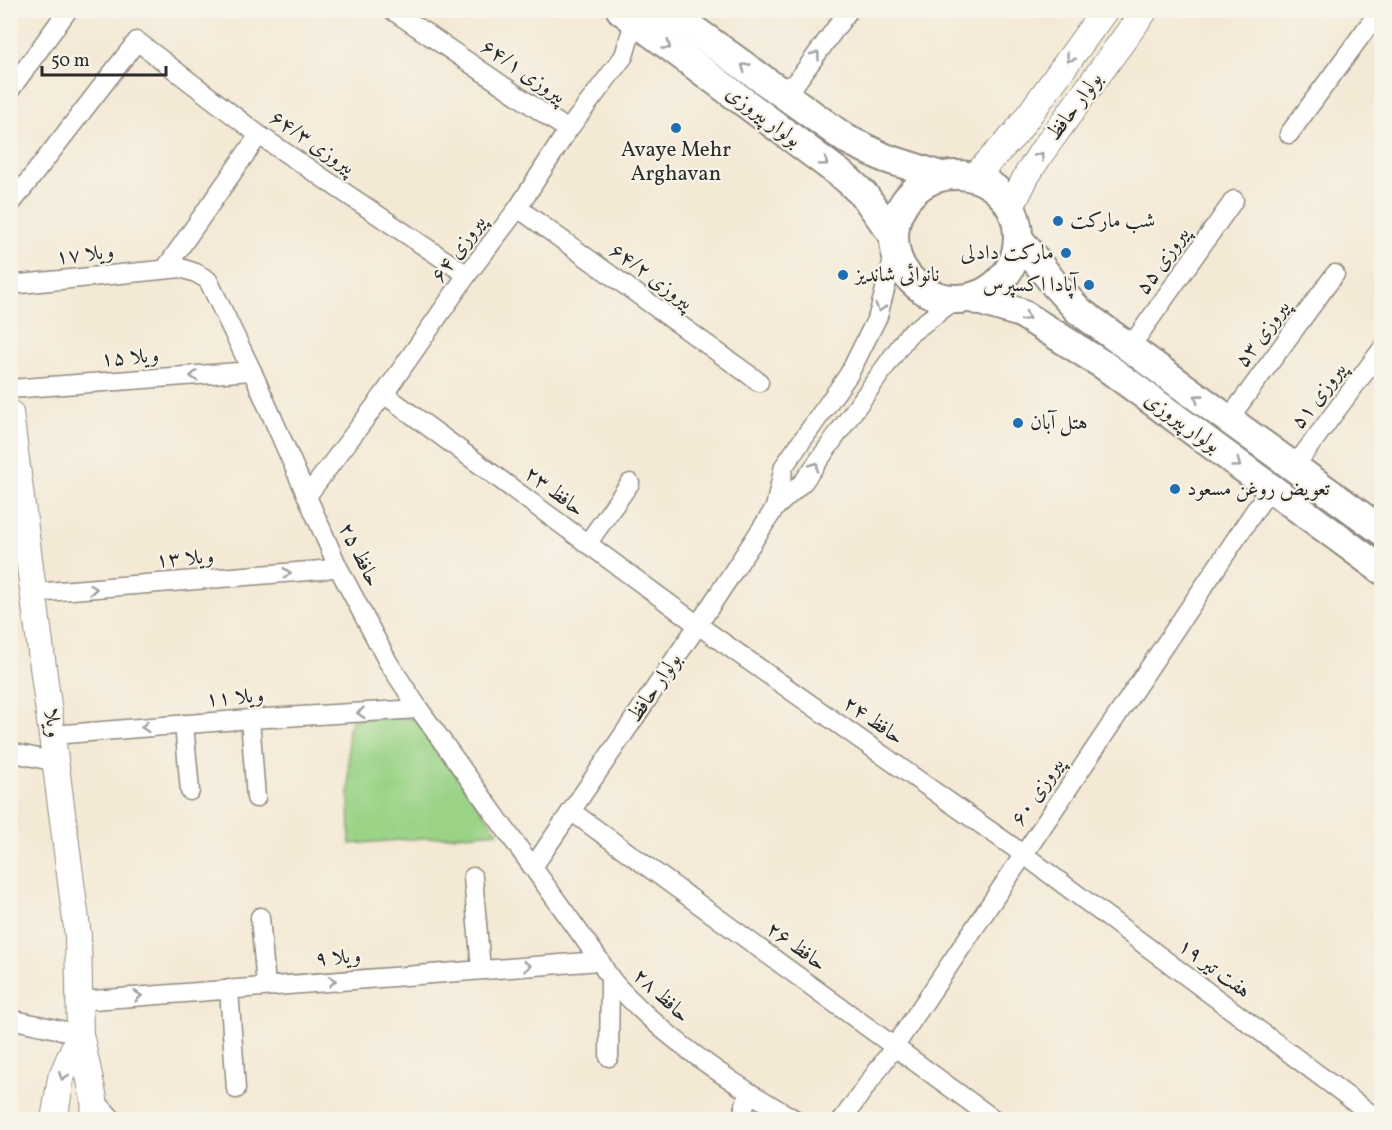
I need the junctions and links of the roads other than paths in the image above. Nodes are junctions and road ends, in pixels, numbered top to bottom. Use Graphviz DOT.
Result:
graph roads {
  1 [pos="68,10"];
  2 [pos="392,10"];
  3 [pos="666,10"];
  4 [pos="849,10"];
  5 [pos="1105,10"];
  6 [pos="1145,10"];
  7 [pos="1380,10"];
  8 [pos="627,16"];
  9 [pos="776,88"];
  10 [pos="10,90"];
  11 [pos="568,130"];
  12 [pos="1289,134"];
  13 [pos="259,135"];
  14 [pos="941,176"];
  15 [pos="974,177"];
  16 [pos="1234,200"];
  17 [pos="10,205"];
  18 [pos="1011,207"];
  19 [pos="518,208"];
  20 [pos="1019,238"];
  21 [pos="894,244"];
  22 [pos="165,269"];
  23 [pos="1335,274"];
  24 [pos="467,275"];
  25 [pos="10,285"];
  26 [pos="963,299"];
  27 [pos="1124,345"];
  28 [pos="1382,349"];
  29 [pos="252,371"];
  30 [pos="759,382"];
  31 [pos="10,389"];
  32 [pos="384,394"];
  33 [pos="10,413"];
  34 [pos="1228,420"];
  35 [pos="1289,464"];
  36 [pos="15,482"];
  37 [pos="630,483"];
  38 [pos="1270,488"];
  39 [pos="307,496"];
  40 [pos="775,508"];
  41 [pos="1382,531"];
  42 [pos="587,544"];
  43 [pos="338,567"];
  44 [pos="1382,570"];
  45 [pos="34,593"];
  46 [pos="698,625"];
  47 [pos="419,709"];
  48 [pos="250,719"];
  49 [pos="183,724"];
  50 [pos="53,735"];
  51 [pos="10,752"];
  52 [pos="57,762"];
  53 [pos="190,791"];
  54 [pos="256,798"];
  55 [pos="571,811"];
  56 [pos="1023,854"];
  57 [pos="533,867"];
  58 [pos="473,877"];
  59 [pos="260,917"];
  60 [pos="600,961"];
  61 [pos="481,969"];
  62 [pos="610,980"];
  63 [pos="266,986"];
  64 [pos="229,989"];
  65 [pos="80,1001"];
  66 [pos="10,1020"];
  67 [pos="80,1034"];
  68 [pos="895,1046"];
  69 [pos="609,1057"];
  70 [pos="236,1089"];
  71 [pos="748,1093"];
  72 [pos="94,1109"];
  73 [pos="54,1119"];
  74 [pos="113,1119"];
  75 [pos="741,1119"];
  76 [pos="796,1119"];
  77 [pos="842,1119"];
  78 [pos="995,1119"];
  79 [pos="1379,1119"];
  1 -- 10 [label="street"];
  2 -- 11 [label="street, پیروزی ۶۴/۱"];
  9 -- 3 [label="main road, بولوار پیروزی, one-way"];
  9 -- 4 [label="street, one-way"];
  5 -- 15 [label="street, بولوار حافظ, one-way"];
  18 -- 6 [label="street, بولوار حافظ, one-way"];
  7 -- 12 [label="street"];
  8 -- 11 [label="street, پیروزی ۶۴"];
  8 -- 21 [label="main road, بولوار پیروزی, one-way"];
  9 -- 14 [label="main road, بولوار پیروزی"];
  11 -- 19 [label="street, پیروزی ۶۴"];
  13 -- 17 [label="street, پیروزی ۶۴/۳"];
  13 -- 22 [label="street"];
  13 -- 24 [label="street, پیروزی ۶۴/۳"];
  14 -- 15 [label="main road"];
  14 -- 21 [label="main road"];
  15 -- 18 [label="main road"];
  16 -- 27 [label="street, پیروزی ۵۵"];
  18 -- 20 [label="main road"];
  19 -- 24 [label="street, پیروزی ۶۴"];
  19 -- 30 [label="street, پیروزی ۶۴/۲"];
  20 -- 26 [label="main road"];
  20 -- 27 [label="main road, بولوار پیروزی"];
  21 -- 26 [label="main road"];
  21 -- 40 [label="street, one-way"];
  22 -- 25 [label="street, ویلا ۱۷"];
  22 -- 29 [label="street, حافظ ۲۵"];
  23 -- 34 [label="street, پیروزی ۵۳"];
  24 -- 32 [label="street, پیروزی ۶۴"];
  26 -- 38 [label="main road, بولوار پیروزی, one-way"];
  40 -- 26 [label="street, one-way"];
  34 -- 27 [label="main road, بولوار پیروزی, one-way"];
  28 -- 35 [label="street, پیروزی ۵۱"];
  29 -- 31 [label="street, ویلا ۱۵, one-way"];
  29 -- 39 [label="street, حافظ ۲۵"];
  32 -- 39 [label="street, پیروزی ۶۴"];
  32 -- 42 [label="street, حافظ ۲۳"];
  33 -- 36 [label="street, ویلا"];
  34 -- 35 [label="main road, بولوار پیروزی"];
  35 -- 41 [label="main road, بولوار پیروزی"];
  36 -- 45 [label="street, ویلا"];
  37 -- 42 [label="street"];
  38 -- 44 [label="main road, بولوار پیروزی"];
  38 -- 56 [label="street, پیروزی ۶۰"];
  39 -- 43 [label="street, حافظ ۲۵"];
  40 -- 46 [label="street, بولوار حافظ"];
  42 -- 46 [label="street, حافظ ۲۳"];
  45 -- 43 [label="street, ویلا ۱۳, one-way"];
  43 -- 47 [label="street, حافظ ۲۵"];
  45 -- 50 [label="street, ویلا"];
  46 -- 55 [label="street, بولوار حافظ"];
  46 -- 56 [label="street, حافظ ۲۴"];
  47 -- 48 [label="street, ویلا ۱۱, one-way"];
  47 -- 57 [label="street, حافظ ۲۵"];
  48 -- 49 [label="street, ویلا ۱۱"];
  48 -- 54 [label="street"];
  49 -- 50 [label="street, ویلا ۱۱, one-way"];
  49 -- 53 [label="street"];
  50 -- 52 [label="street, ویلا"];
  51 -- 52 [label="street"];
  52 -- 65 [label="street, ویلا"];
  55 -- 57 [label="street, بولوار حافظ"];
  55 -- 68 [label="street, حافظ ۲۶"];
  56 -- 68 [label="street, پیروزی ۶۰"];
  56 -- 79 [label="street, هفت تیر ۱۹"];
  57 -- 60 [label="street, حافظ ۲۸"];
  58 -- 61 [label="street"];
  59 -- 63 [label="street"];
  61 -- 60 [label="street, ویلا ۹, one-way"];
  60 -- 62 [label="street, حافظ ۲۸"];
  63 -- 61 [label="street, ویلا ۹, one-way"];
  62 -- 69 [label="street"];
  62 -- 71 [label="street, حافظ ۲۸"];
  63 -- 64 [label="street, ویلا ۹"];
  65 -- 64 [label="street, ویلا ۹, one-way"];
  64 -- 70 [label="street"];
  65 -- 67 [label="street, ویلا"];
  66 -- 67 [label="street"];
  67 -- 72 [label="street, ویلا"];
  67 -- 73 [label="street, ویلا, one-way"];
  68 -- 77 [label="street, پیروزی ۶۰"];
  68 -- 78 [label="street, حافظ ۲۶"];
  71 -- 75 [label="street"];
  71 -- 76 [label="street, حافظ ۲۸"];
  72 -- 74 [label="street"];
}
